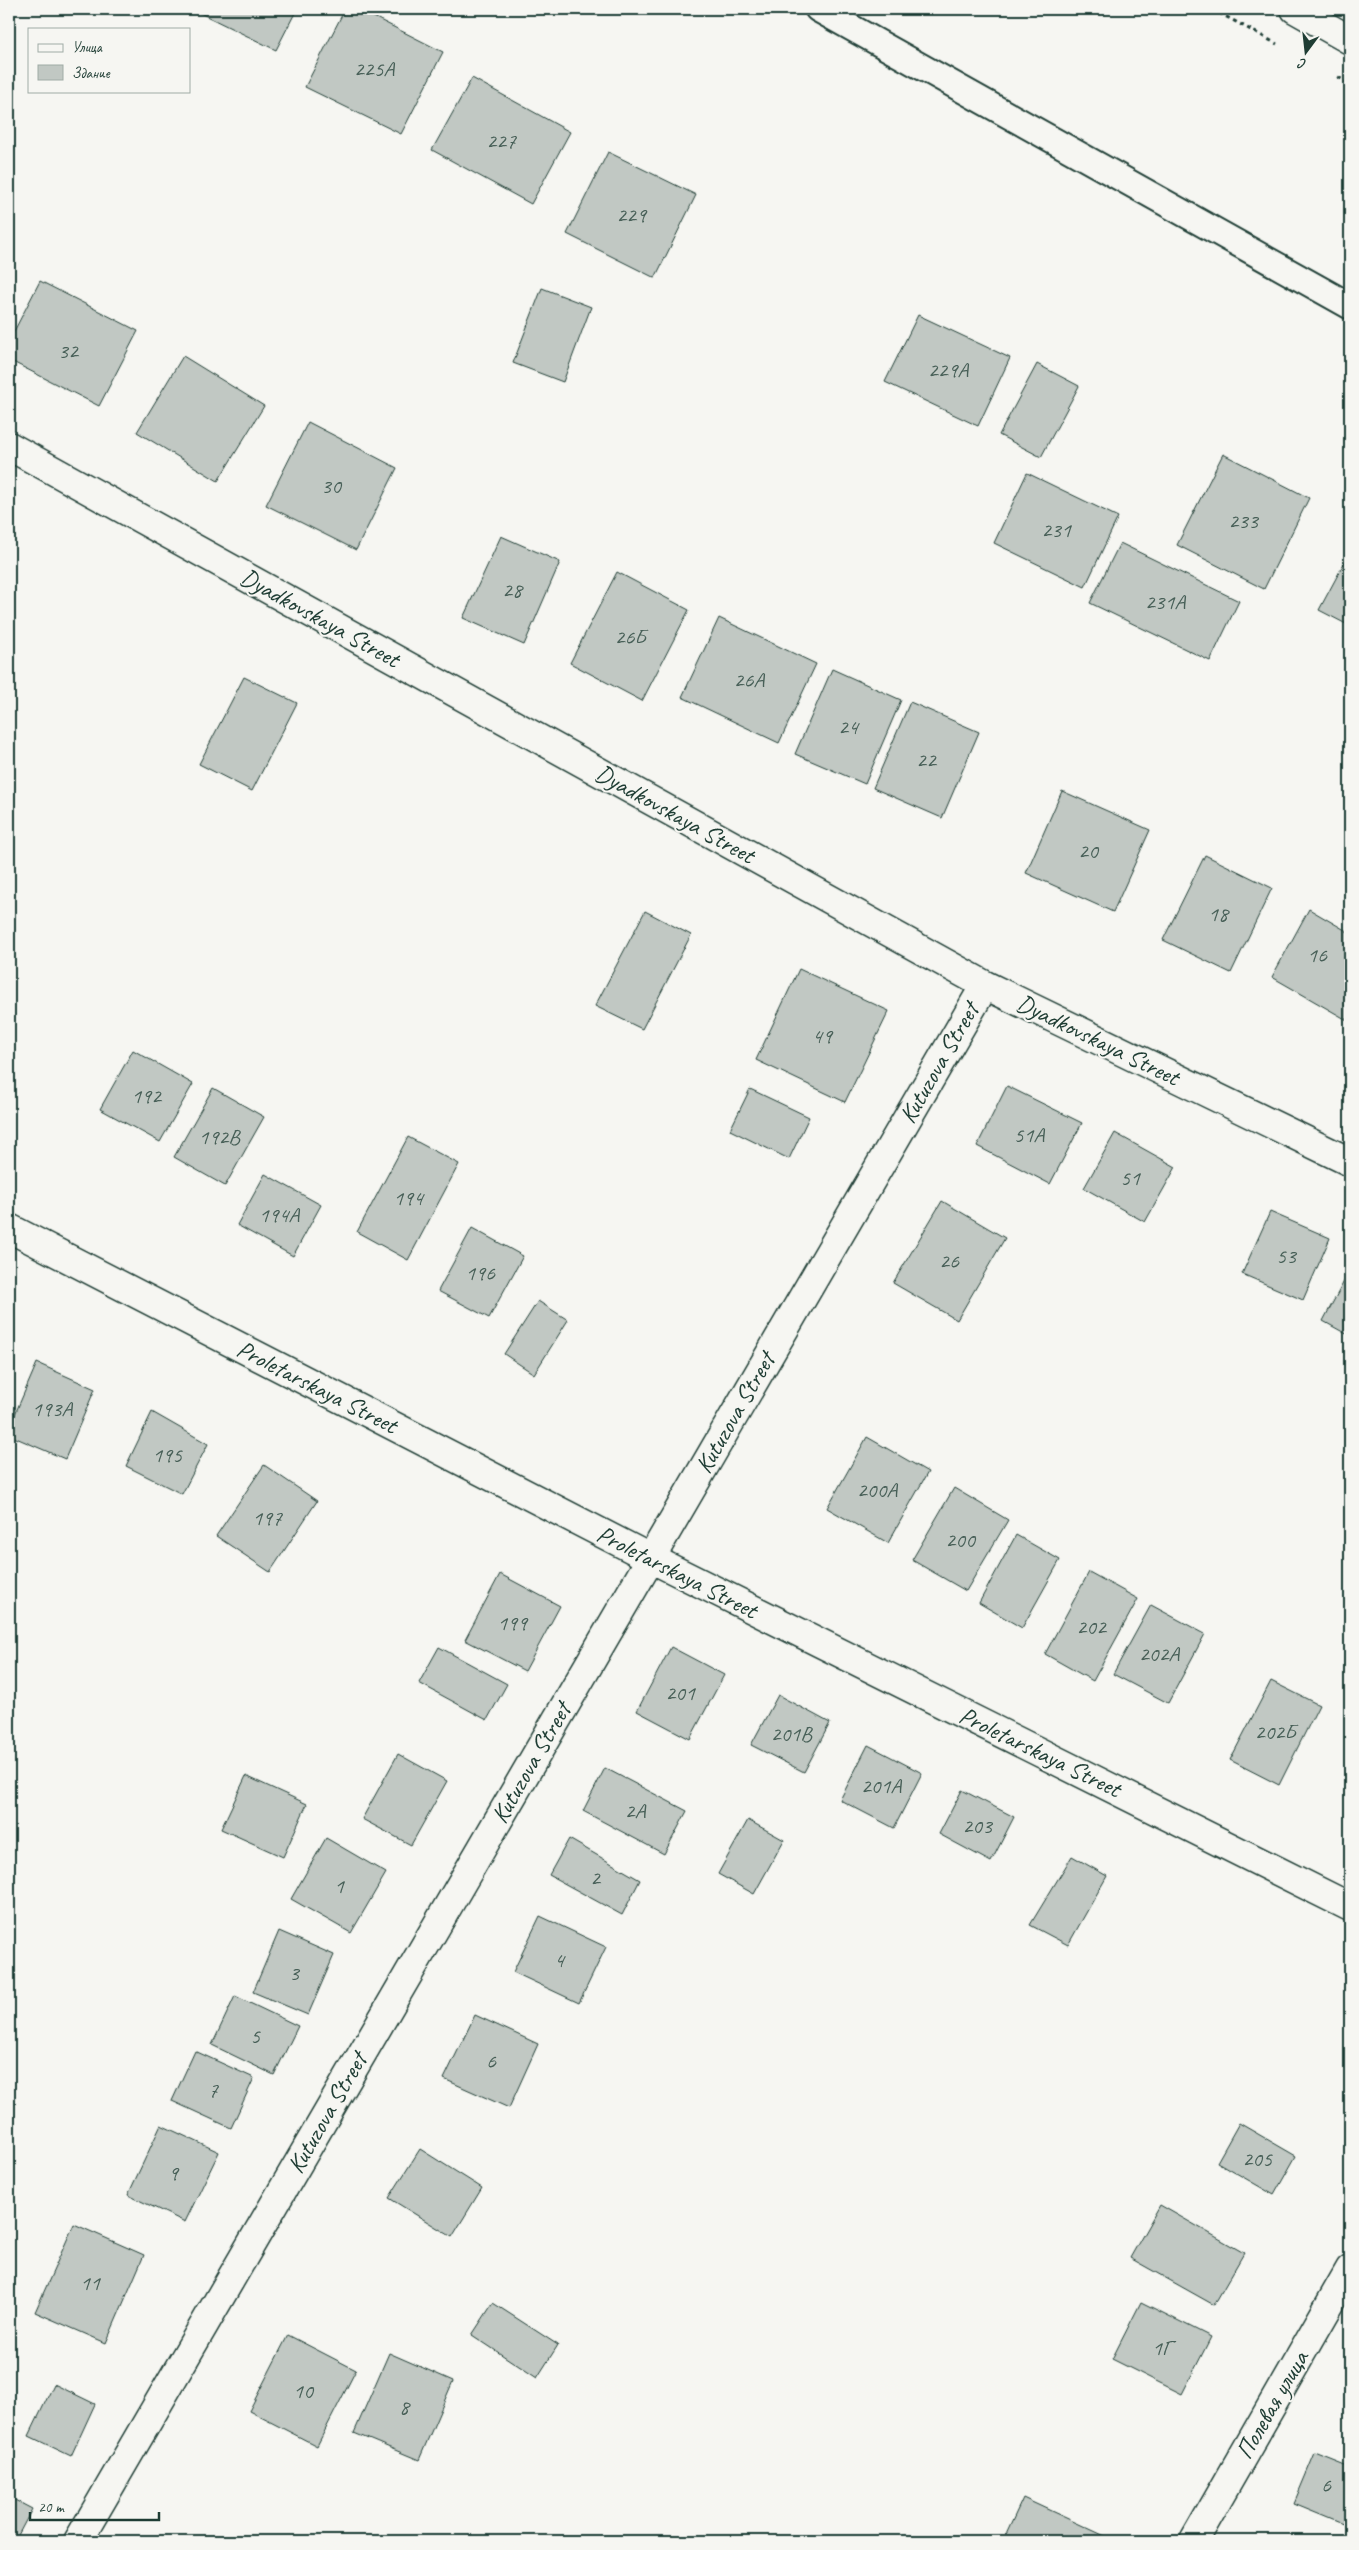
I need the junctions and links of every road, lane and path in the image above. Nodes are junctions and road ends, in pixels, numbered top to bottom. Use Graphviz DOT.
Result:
graph roads {
  1 [pos="818,9"];
  2 [pos="1295,9"];
  3 [pos="1350,40"];
  4 [pos="1350,306"];
  5 [pos="9,446"];
  6 [pos="985,985"];
  7 [pos="1350,1162"];
  8 [pos="9,1228"];
  9 [pos="650,1558"];
  10 [pos="1350,1907"];
  11 [pos="1350,2269"];
  12 [pos="78,2541"];
  13 [pos="1194,2541"];
  1 -- 4 [label="lane"];
  2 -- 3 [label="street"];
  5 -- 6 [label="street, Dyadkovskaya Street"];
  6 -- 7 [label="street, Dyadkovskaya Street"];
  6 -- 9 [label="street, Kutuzova Street"];
  8 -- 9 [label="street, Proletarskaya Street"];
  9 -- 10 [label="street, Proletarskaya Street"];
  9 -- 12 [label="street, Kutuzova Street"];
  11 -- 13 [label="street, Полевая улица"];
}
